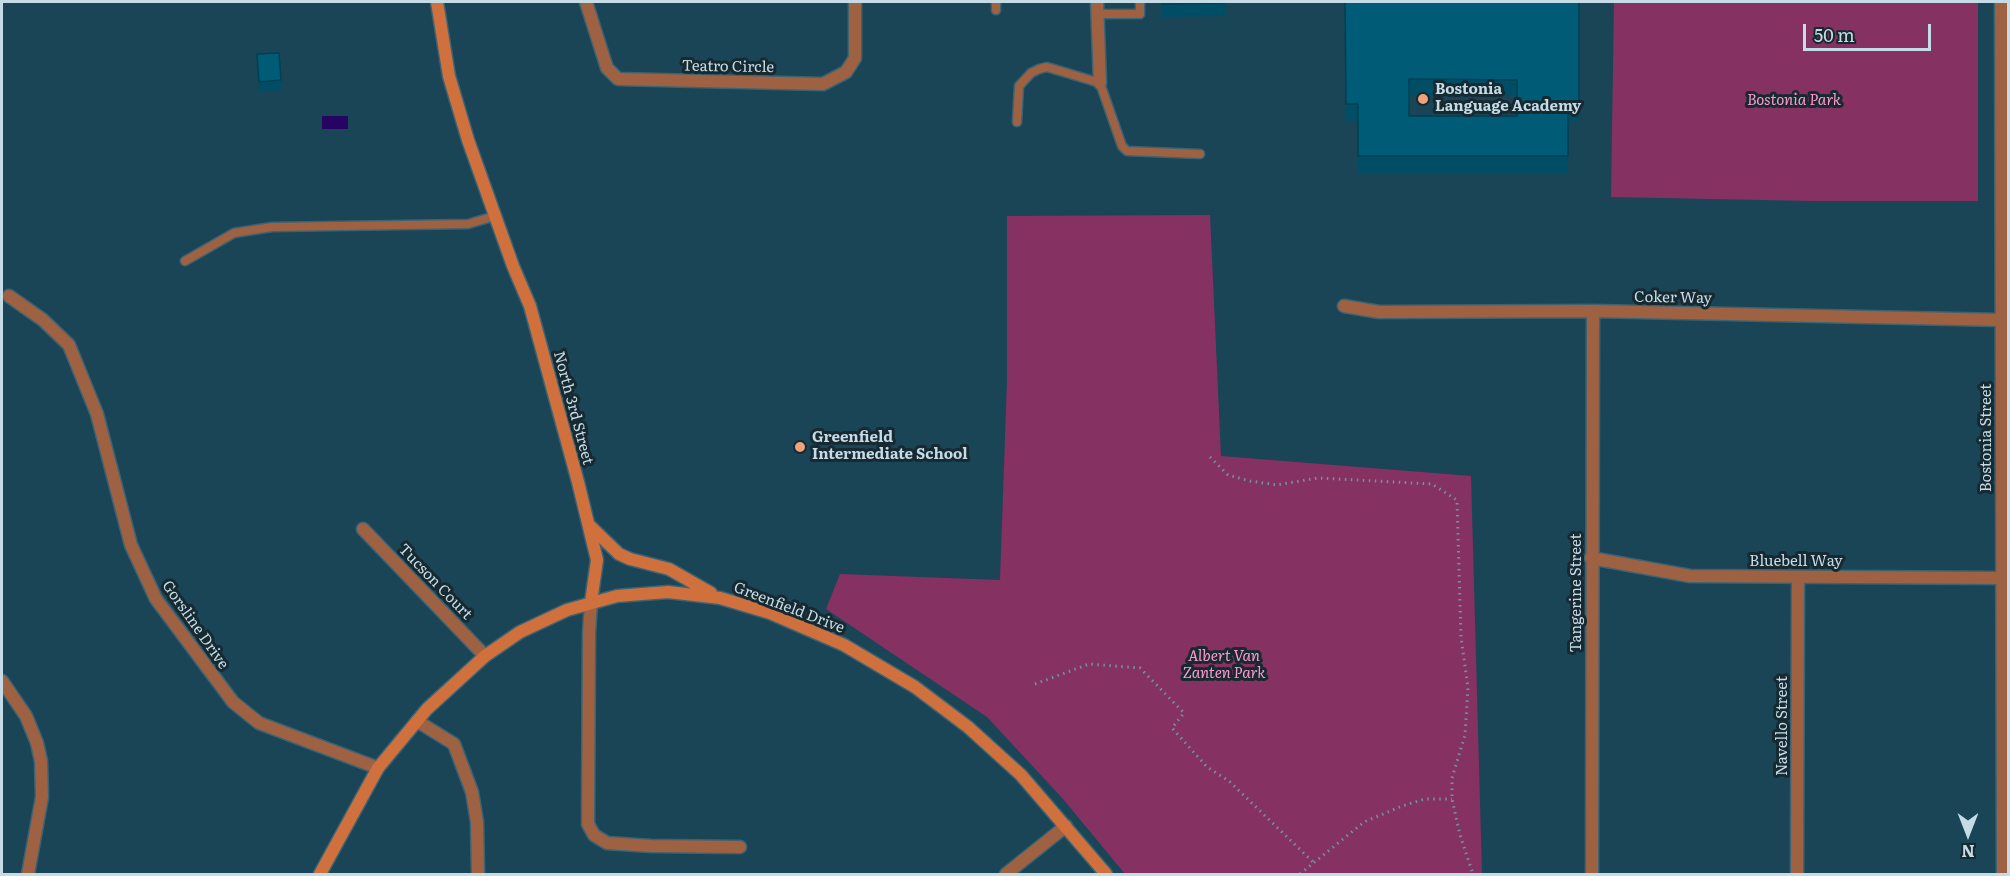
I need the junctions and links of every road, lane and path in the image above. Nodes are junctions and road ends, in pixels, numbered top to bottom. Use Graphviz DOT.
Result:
graph roads {
  1 [pos="437,2"];
  2 [pos="585,2"];
  3 [pos="855,2"];
  4 [pos="1140,2"];
  5 [pos="2001,2"];
  6 [pos="1097,8"];
  7 [pos="2004,46"];
  8 [pos="1100,83"];
  9 [pos="1017,122"];
  10 [pos="1200,154"];
  11 [pos="2004,174"];
  12 [pos="495,216"];
  13 [pos="184,261"];
  14 [pos="5,294"];
  15 [pos="1344,306"];
  16 [pos="1593,311"];
  17 [pos="2004,315"];
  18 [pos="2005,424"];
  19 [pos="1210,457"];
  20 [pos="2005,523"];
  21 [pos="588,525"];
  22 [pos="363,529"];
  23 [pos="1591,558"];
  24 [pos="1798,577"];
  25 [pos="2002,578"];
  26 [pos="720,598"];
  27 [pos="591,602"];
  28 [pos="2006,646"];
  29 [pos="485,656"];
  30 [pos="2,681"];
  31 [pos="1035,684"];
  32 [pos="417,721"];
  33 [pos="2006,756"];
  34 [pos="378,768"];
  35 [pos="1452,799"];
  36 [pos="1066,826"];
  37 [pos="740,847"];
  38 [pos="1314,863"];
  39 [pos="28,874"];
  40 [pos="320,874"];
  41 [pos="478,874"];
  42 [pos="1006,874"];
  43 [pos="1106,874"];
  44 [pos="1300,874"];
  45 [pos="1473,874"];
  46 [pos="1592,874"];
  47 [pos="1797,874"];
  48 [pos="2003,874"];
  1 -- 12 [label="main road, North 3rd Street"];
  2 -- 3 [label="street, Teatro Circle"];
  4 -- 6 [label="lane"];
  5 -- 7 [label="street, Bostonia Street"];
  6 -- 8 [label="street"];
  7 -- 11 [label="street, Bostonia Street"];
  8 -- 9 [label="lane"];
  8 -- 10 [label="lane"];
  11 -- 17 [label="street, Bostonia Street"];
  12 -- 13 [label="lane"];
  12 -- 21 [label="main road, North 3rd Street"];
  14 -- 34 [label="street, Gorsline Drive"];
  15 -- 16 [label="street, Coker Way"];
  16 -- 17 [label="street, Coker Way"];
  16 -- 23 [label="street, Tangerine Street"];
  17 -- 18 [label="street, Bostonia Street"];
  18 -- 20 [label="street, Bostonia Street"];
  19 -- 35 [label="path"];
  20 -- 25 [label="street, Bostonia Street"];
  21 -- 26 [label="main road"];
  21 -- 27 [label="main road, North 3rd Street"];
  22 -- 29 [label="street, Tucson Court"];
  23 -- 24 [label="street, Bluebell Way"];
  23 -- 46 [label="street, Tangerine Street"];
  24 -- 25 [label="street, Bluebell Way"];
  24 -- 47 [label="street, Navello Street"];
  25 -- 28 [label="street, Bostonia Street"];
  26 -- 27 [label="main road, Greenfield Drive"];
  26 -- 36 [label="main road, Greenfield Drive"];
  27 -- 29 [label="main road, Greenfield Drive"];
  27 -- 37 [label="street, North 3rd Street"];
  28 -- 33 [label="street, Bostonia Street"];
  29 -- 32 [label="main road, Greenfield Drive"];
  30 -- 39 [label="street"];
  31 -- 38 [label="path"];
  32 -- 34 [label="main road, Greenfield Drive"];
  32 -- 41 [label="street"];
  33 -- 48 [label="street, Bostonia Street"];
  34 -- 40 [label="main road, Greenfield Drive"];
  35 -- 38 [label="path"];
  35 -- 45 [label="path"];
  36 -- 42 [label="street"];
  36 -- 43 [label="main road, Greenfield Drive"];
  38 -- 44 [label="path"];
}
